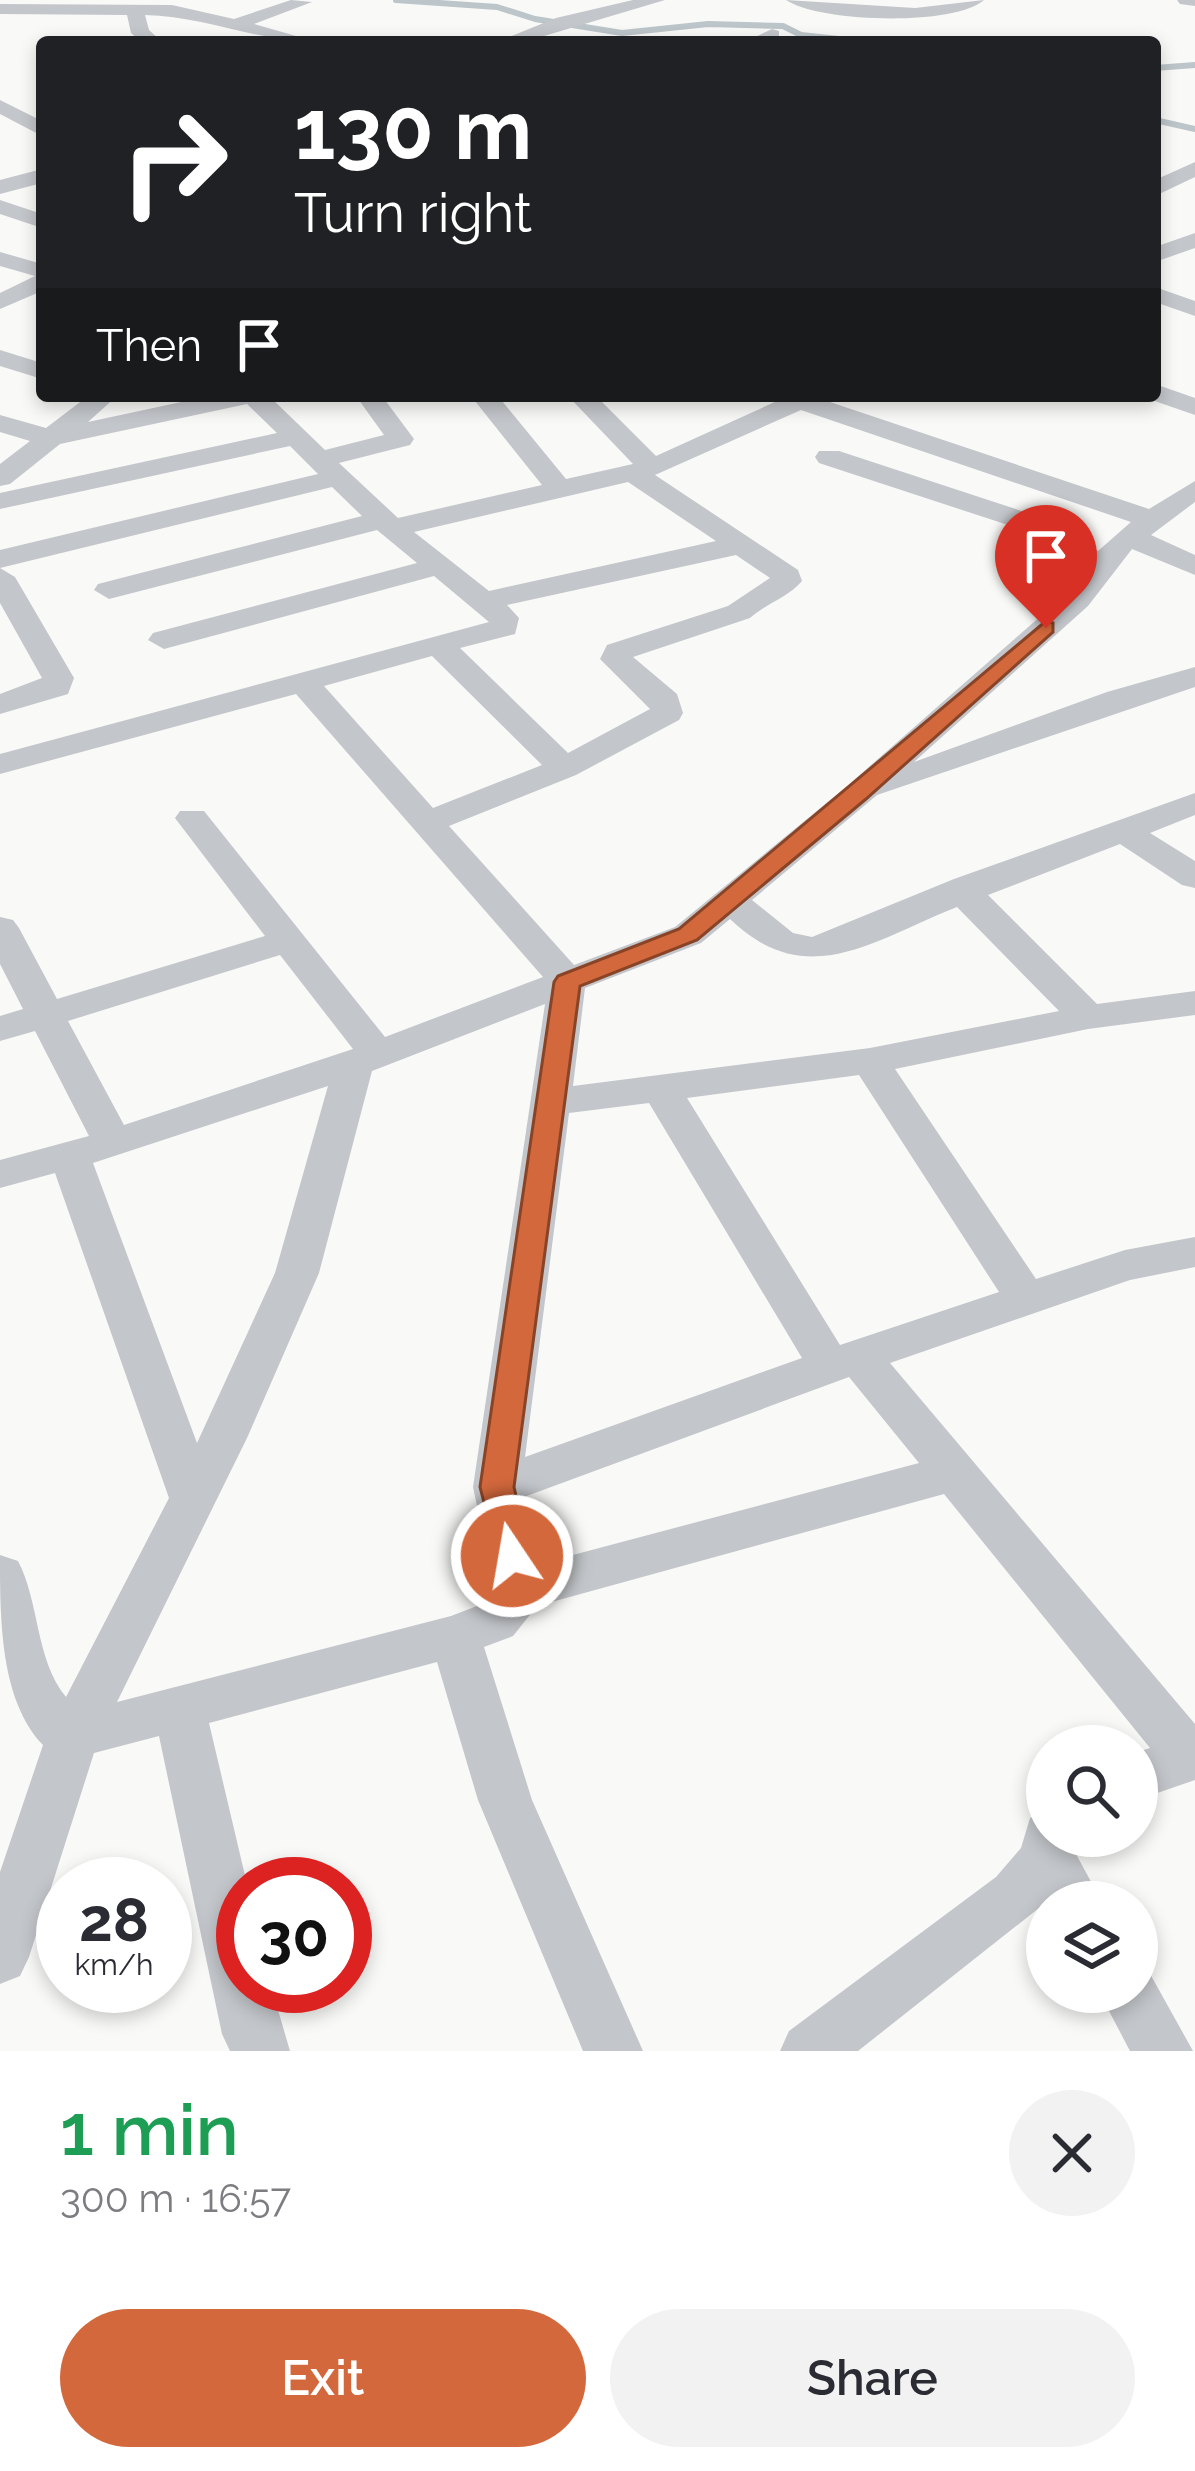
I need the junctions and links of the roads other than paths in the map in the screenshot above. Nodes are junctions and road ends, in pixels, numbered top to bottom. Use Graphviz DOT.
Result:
graph roads {
  1 [pos="212,0"];
  2 [pos="656,0"];
  3 [pos="795,0"];
  4 [pos="975,0"];
  5 [pos="1186,0"];
  6 [pos="1195,1"];
  7 [pos="303,2"];
  8 [pos="0,9"];
  9 [pos="332,9"];
  10 [pos="135,10"];
  11 [pos="172,10"];
  12 [pos="236,23"];
  13 [pos="266,30"];
  14 [pos="145,36"];
  15 [pos="202,36"];
  16 [pos="287,36"];
  17 [pos="525,36"];
  18 [pos="36,97"];
  19 [pos="0,105"];
  20 [pos="36,126"];
  21 [pos="1161,165"];
  22 [pos="1192,170"];
  23 [pos="1161,188"];
  24 [pos="1161,193"];
  25 [pos="0,207"];
  26 [pos="1161,209"];
  27 [pos="36,219"];
  28 [pos="1195,240"];
  29 [pos="1161,252"];
  30 [pos="0,259"];
  31 [pos="36,269"];
  32 [pos="36,274"];
  33 [pos="1195,288"];
  34 [pos="1161,303"];
  35 [pos="1161,304"];
  36 [pos="7,308"];
  37 [pos="1195,310"];
  38 [pos="0,358"];
  39 [pos="36,369"];
  40 [pos="1161,394"];
  41 [pos="96,402"];
  42 [pos="221,402"];
  43 [pos="256,402"];
  44 [pos="373,402"];
  45 [pos="489,402"];
  46 [pos="587,402"];
  47 [pos="796,402"];
  48 [pos="815,402"];
  49 [pos="1195,407"];
  50 [pos="0,423"];
  51 [pos="294,437"];
  52 [pos="49,438"];
  53 [pos="829,457"];
  54 [pos="326,469"];
  55 [pos="642,471"];
  56 [pos="0,478"];
  57 [pos="1195,489"];
  58 [pos="561,491"];
  59 [pos="0,501"];
  60 [pos="387,524"];
  61 [pos="1142,529"];
  62 [pos="740,545"];
  63 [pos="0,559"];
  64 [pos="442,566"];
  65 [pos="1195,566"];
  66 [pos="1104,567"];
  67 [pos="0,577"];
  68 [pos="109,590"];
  69 [pos="484,602"];
  70 [pos="164,640"];
  71 [pos="438,644"];
  72 [pos="1195,677"];
  73 [pos="301,680"];
  74 [pos="0,704"];
  75 [pos="0,764"];
  76 [pos="564,769"];
  77 [pos="858,794"];
  78 [pos="1195,803"];
  79 [pos="192,818"];
  80 [pos="427,824"];
  81 [pos="1120,829"];
  82 [pos="1195,877"];
  83 [pos="967,887"];
  84 [pos="730,899"];
  85 [pos="0,928"];
  86 [pos="286,941"];
  87 [pos="567,982"];
  88 [pos="1195,1003"];
  89 [pos="46,1015"];
  90 [pos="1088,1017"];
  91 [pos="0,1029"];
  92 [pos="366,1059"];
  93 [pos="870,1061"];
  94 [pos="662,1090"];
  95 [pos="554,1102"];
  96 [pos="113,1143"];
  97 [pos="69,1155"];
  98 [pos="0,1174"];
  99 [pos="1195,1252"];
  100 [pos="1027,1300"];
  101 [pos="844,1361"];
  102 [pos="955,1472"];
  103 [pos="497,1487"];
  104 [pos="193,1498"];
  105 [pos="0,1575"];
  106 [pos="520,1590"];
  107 [pos="455,1636"];
  108 [pos="179,1708"];
  109 [pos="73,1736"];
  110 [pos="1193,1758"];
  111 [pos="1158,1769"];
  112 [pos="1058,1865"];
  113 [pos="0,1958"];
  114 [pos="1146,2013"];
  115 [pos="1173,2045"];
  116 [pos="823,2047"];
  117 [pos="260,2051"];
  118 [pos="613,2051"];
  1 -- 11 [label="street"];
  2 -- 17 [label="street"];
  3 -- 4 [label="street"];
  5 -- 6 [label="street"];
  7 -- 12 [label="street"];
  8 -- 10 [label="street"];
  9 -- 13 [label="street"];
  10 -- 11 [label="street"];
  10 -- 14 [label="street"];
  10 -- 15 [label="street"];
  11 -- 12 [label="street"];
  12 -- 13 [label="street"];
  13 -- 16 [label="street"];
  18 -- 19 [label="street"];
  19 -- 20 [label="street"];
  21 -- 22 [label="street"];
  22 -- 23 [label="street"];
  24 -- 26 [label="street"];
  25 -- 27 [label="street"];
  28 -- 29 [label="street"];
  30 -- 31 [label="street"];
  32 -- 36 [label="street"];
  33 -- 34 [label="street"];
  35 -- 37 [label="street"];
  38 -- 39 [label="street"];
  40 -- 49 [label="street"];
  41 -- 52 [label="street"];
  42 -- 52 [label="street"];
  43 -- 51 [label="street"];
  44 -- 54 [label="street"];
  45 -- 58 [label="street"];
  46 -- 55 [label="street"];
  47 -- 55 [label="street"];
  48 -- 61 [label="street"];
  50 -- 52 [label="street"];
  51 -- 54 [label="street"];
  51 -- 59 [label="street"];
  52 -- 56 [label="street"];
  53 -- 66 [label="street"];
  54 -- 60 [label="street"];
  54 -- 63 [label="street"];
  55 -- 58 [label="street"];
  55 -- 62 [label="street"];
  57 -- 61 [label="street"];
  58 -- 60 [label="street"];
  60 -- 64 [label="street"];
  60 -- 68 [label="street"];
  61 -- 65 [label="street"];
  61 -- 66 [label="street"];
  62 -- 69 [label="street"];
  62 -- 76 [label="street"];
  64 -- 69 [label="street"];
  64 -- 70 [label="street"];
  66 -- 77 [label="street"];
  67 -- 74 [label="street"];
  69 -- 71 [label="street"];
  71 -- 73 [label="street"];
  71 -- 76 [label="street"];
  72 -- 77 [label="street"];
  73 -- 75 [label="street"];
  73 -- 80 [label="street"];
  76 -- 80 [label="street"];
  77 -- 84 [label="street"];
  78 -- 81 [label="street"];
  79 -- 86 [label="street"];
  80 -- 87 [label="street"];
  81 -- 82 [label="street"];
  81 -- 83 [label="street"];
  83 -- 84 [label="street"];
  83 -- 90 [label="street"];
  84 -- 87 [label="street"];
  85 -- 89 [label="street"];
  86 -- 89 [label="street"];
  86 -- 92 [label="street"];
  87 -- 92 [label="street"];
  87 -- 95 [label="street"];
  88 -- 90 [label="street"];
  89 -- 91 [label="street"];
  89 -- 96 [label="street"];
  90 -- 93 [label="street"];
  92 -- 96 [label="street"];
  92 -- 104 [label="street"];
  93 -- 94 [label="street"];
  93 -- 100 [label="street"];
  94 -- 95 [label="street"];
  94 -- 101 [label="street"];
  95 -- 103 [label="street"];
  96 -- 97 [label="street"];
  97 -- 98 [label="street"];
  97 -- 104 [label="street"];
  99 -- 100 [label="street"];
  100 -- 101 [label="street"];
  101 -- 102 [label="street"];
  101 -- 103 [label="street"];
  102 -- 106 [label="street"];
  102 -- 110 [label="street"];
  103 -- 106 [label="street"];
  104 -- 109 [label="street"];
  105 -- 109 [label="street"];
  106 -- 107 [label="street"];
  107 -- 108 [label="street"];
  107 -- 118 [label="street"];
  108 -- 109 [label="street"];
  108 -- 117 [label="street"];
  109 -- 113 [label="street"];
  110 -- 111 [label="street"];
  112 -- 116 [label="street"];
  114 -- 115 [label="street"];
}
